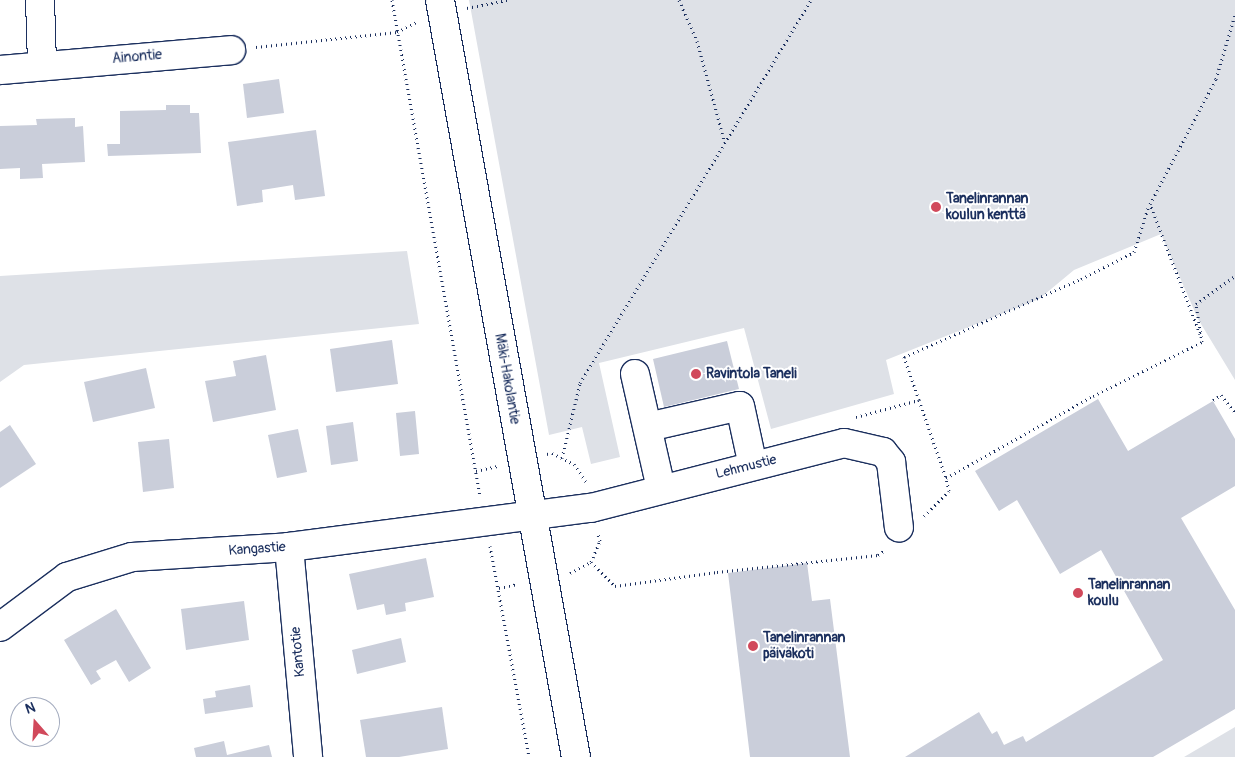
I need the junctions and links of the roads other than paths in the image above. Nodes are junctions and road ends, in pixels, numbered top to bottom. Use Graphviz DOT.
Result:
graph roads {
  1 [pos="40,0"];
  2 [pos="440,0"];
  3 [pos="231,50"];
  4 [pos="42,65"];
  5 [pos="0,70"];
  6 [pos="635,374"];
  7 [pos="648,426"];
  8 [pos="753,466"];
  9 [pos="661,488"];
  10 [pos="532,516"];
  11 [pos="903,531"];
  12 [pos="289,547"];
  13 [pos="0,627"];
  14 [pos="308,757"];
  15 [pos="576,757"];
  1 -- 4 [label="street"];
  2 -- 10 [label="street, Mäki-Hakolantie"];
  3 -- 4 [label="street, Ainontie"];
  4 -- 5 [label="street, Ainontie"];
  6 -- 7 [label="street"];
  7 -- 8 [label="street"];
  7 -- 9 [label="street"];
  8 -- 9 [label="street, Lehmustie"];
  8 -- 11 [label="street, Lehmustie"];
  9 -- 10 [label="street, Lehmustie"];
  10 -- 12 [label="street, Kangastie"];
  10 -- 15 [label="street, Mäki-Hakolantie"];
  12 -- 13 [label="street, Kangastie"];
  12 -- 14 [label="street, Kantotie"];
}
